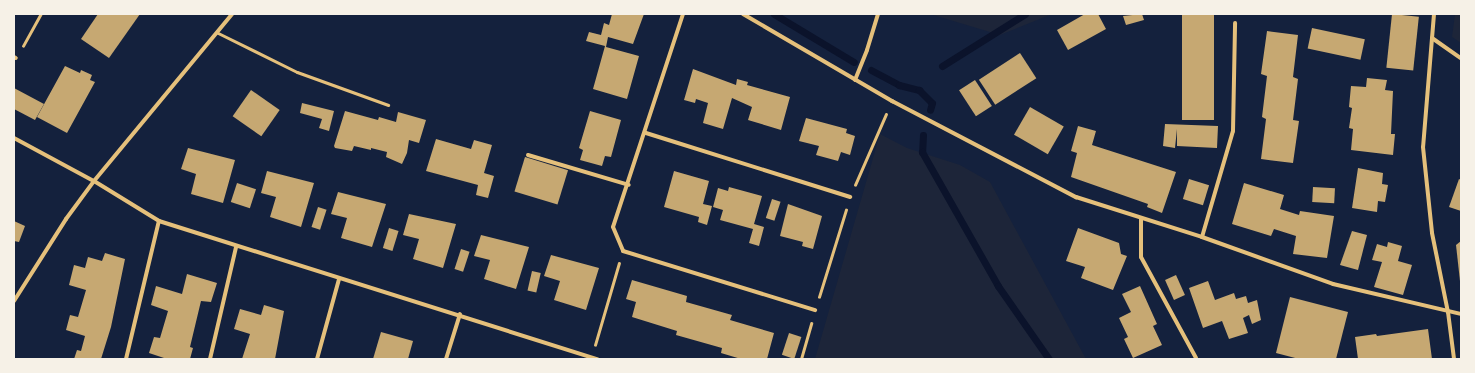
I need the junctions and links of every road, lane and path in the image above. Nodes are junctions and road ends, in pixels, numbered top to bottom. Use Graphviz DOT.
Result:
graph roads {
  1 [pos="41,14"];
  2 [pos="232,14"];
  3 [pos="683,14"];
  4 [pos="744,14"];
  5 [pos="878,14"];
  6 [pos="1434,14"];
  7 [pos="1235,24"];
  8 [pos="218,32"];
  9 [pos="1432,38"];
  10 [pos="15,58"];
  11 [pos="1461,58"];
  12 [pos="855,80"];
  13 [pos="892,101"];
  14 [pos="388,105"];
  15 [pos="646,133"];
  16 [pos="14,138"];
  17 [pos="528,155"];
  18 [pos="94,181"];
  19 [pos="628,185"];
  20 [pos="850,197"];
  21 [pos="1141,219"];
  22 [pos="159,221"];
  23 [pos="1202,236"];
  24 [pos="236,247"];
  25 [pos="623,251"];
  26 [pos="339,279"];
  27 [pos="14,301"];
  28 [pos="815,310"];
  29 [pos="1448,312"];
  30 [pos="460,314"];
  31 [pos="1461,314"];
  32 [pos="591,356"];
  33 [pos="1196,358"];
  34 [pos="126,359"];
  35 [pos="210,359"];
  36 [pos="317,359"];
  37 [pos="446,359"];
  38 [pos="598,359"];
  39 [pos="801,359"];
  40 [pos="1454,359"];
  1 -- 10 [label="path"];
  2 -- 8 [label="street"];
  3 -- 15 [label="street"];
  4 -- 12 [label="street"];
  5 -- 12 [label="street"];
  6 -- 9 [label="street"];
  7 -- 23 [label="street"];
  8 -- 14 [label="lane"];
  8 -- 18 [label="street"];
  9 -- 11 [label="street"];
  9 -- 29 [label="street"];
  12 -- 13 [label="street"];
  13 -- 20 [label="path"];
  13 -- 21 [label="street"];
  15 -- 19 [label="street"];
  15 -- 20 [label="street"];
  16 -- 18 [label="street"];
  17 -- 19 [label="street"];
  18 -- 22 [label="street"];
  18 -- 27 [label="street"];
  19 -- 25 [label="street"];
  20 -- 28 [label="path"];
  21 -- 23 [label="street"];
  21 -- 33 [label="street"];
  22 -- 24 [label="street"];
  22 -- 34 [label="street"];
  23 -- 29 [label="street"];
  24 -- 26 [label="street"];
  24 -- 35 [label="street"];
  25 -- 28 [label="street"];
  25 -- 32 [label="path"];
  26 -- 30 [label="street"];
  26 -- 36 [label="street"];
  28 -- 39 [label="path"];
  29 -- 31 [label="street"];
  29 -- 40 [label="street"];
  30 -- 32 [label="street"];
  30 -- 37 [label="street"];
  32 -- 38 [label="street"];
}
